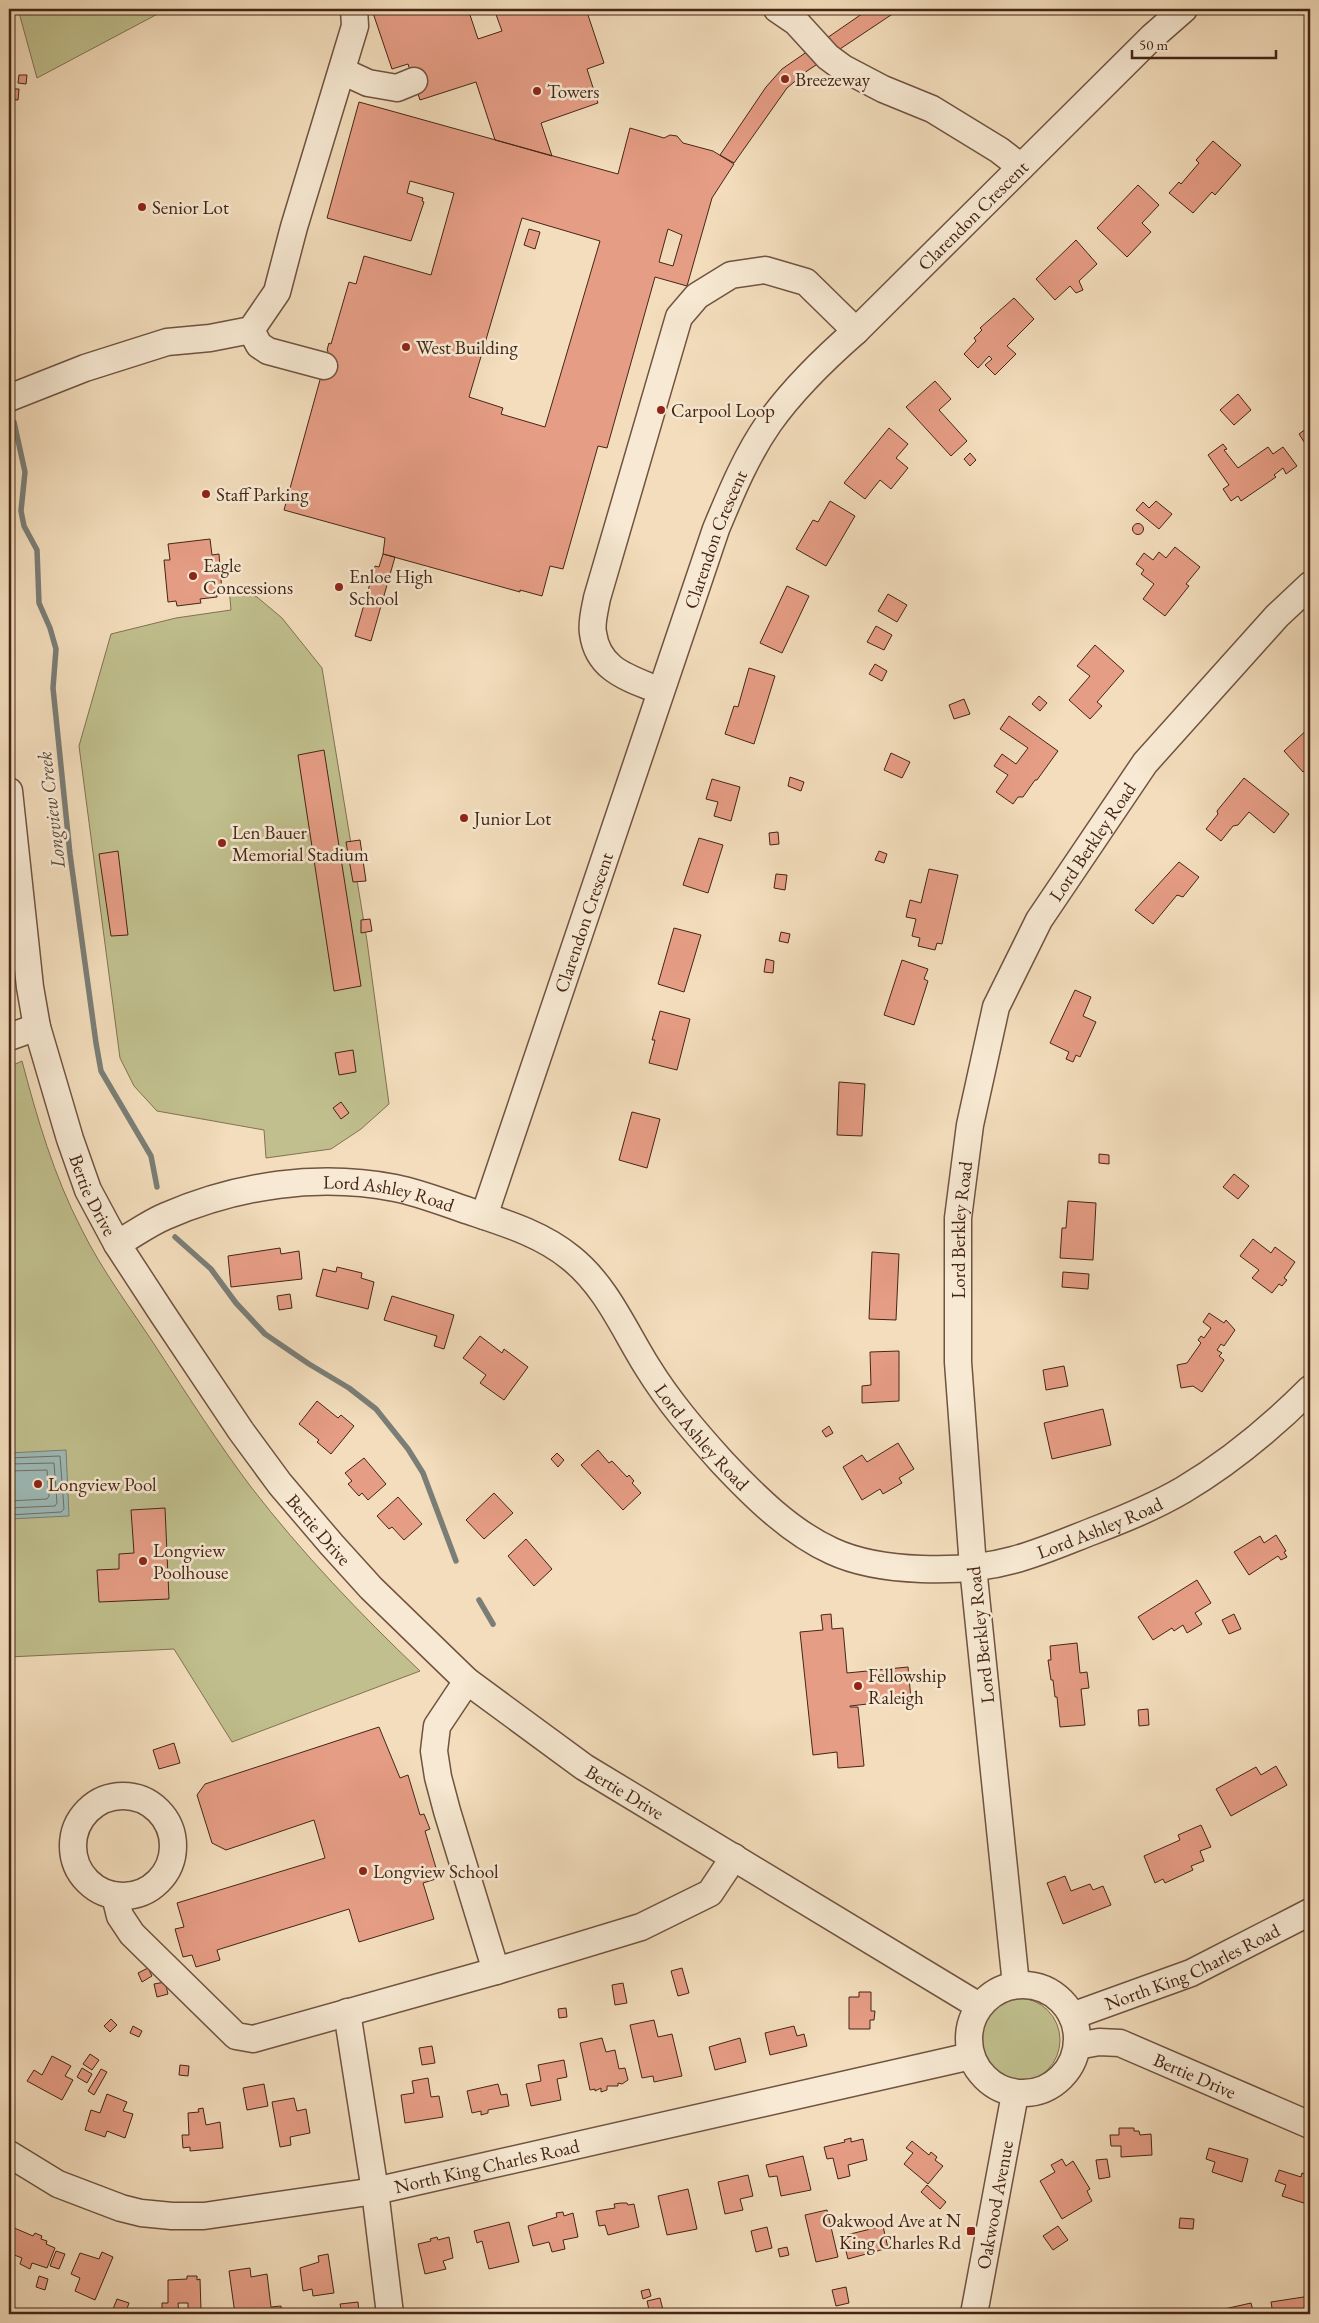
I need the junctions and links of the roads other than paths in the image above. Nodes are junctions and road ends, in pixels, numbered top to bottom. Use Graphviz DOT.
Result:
graph roads {
  1 [pos="354,9"];
  2 [pos="777,9"];
  3 [pos="1184,9"];
  4 [pos="342,71"];
  5 [pos="414,81"];
  6 [pos="1021,167"];
  7 [pos="251,330"];
  8 [pos="856,332"];
  9 [pos="324,366"];
  10 [pos="9,398"];
  11 [pos="1310,586"];
  12 [pos="660,691"];
  13 [pos="9,791"];
  14 [pos="37,1027"];
  15 [pos="9,1037"];
  16 [pos="484,1216"];
  17 [pos="117,1244"];
  18 [pos="1310,1388"];
  19 [pos="973,1567"];
  20 [pos="467,1681"];
  21 [pos="734,1857"];
  22 [pos="115,1896"];
  23 [pos="1310,1912"];
  24 [pos="496,1971"];
  25 [pos="1016,1985"];
  26 [pos="980,2006"];
  27 [pos="348,2012"];
  28 [pos="1072,2016"];
  29 [pos="1077,2046"];
  30 [pos="971,2056"];
  31 [pos="1015,2094"];
  32 [pos="1310,2125"];
  33 [pos="9,2154"];
  34 [pos="375,2191"];
  35 [pos="390,2314"];
  36 [pos="974,2314"];
  1 -- 4 [label="street"];
  2 -- 6 [label="street"];
  3 -- 6 [label="street, Clarendon Crescent"];
  4 -- 5 [label="street"];
  4 -- 7 [label="street"];
  6 -- 8 [label="street, Clarendon Crescent"];
  7 -- 9 [label="street"];
  7 -- 10 [label="street"];
  8 -- 12 [label="street, Clarendon Crescent"];
  8 -- 12 [label="street"];
  11 -- 19 [label="street, Lord Berkley Road"];
  12 -- 16 [label="street, Clarendon Crescent"];
  13 -- 14 [label="street, Bertie Drive"];
  14 -- 15 [label="street"];
  14 -- 17 [label="street, Bertie Drive"];
  16 -- 17 [label="street, Lord Ashley Road"];
  16 -- 19 [label="street, Lord Ashley Road"];
  17 -- 20 [label="street, Bertie Drive"];
  18 -- 19 [label="street, Lord Ashley Road"];
  19 -- 25 [label="street, Lord Berkley Road"];
  20 -- 21 [label="street, Bertie Drive"];
  20 -- 24 [label="street"];
  21 -- 24 [label="street"];
  21 -- 26 [label="street, Bertie Drive"];
  22 -- 27 [label="street"];
  23 -- 28 [label="street, North King Charles Road"];
  24 -- 27 [label="street"];
  25 -- 26 [label="street"];
  25 -- 28 [label="street"];
  26 -- 30 [label="street"];
  27 -- 34 [label="street"];
  28 -- 29 [label="street"];
  29 -- 31 [label="street"];
  29 -- 32 [label="street, Bertie Drive"];
  30 -- 31 [label="street"];
  30 -- 34 [label="street, North King Charles Road"];
  31 -- 36 [label="street, Oakwood Avenue"];
  33 -- 34 [label="street, North King Charles Road"];
  34 -- 35 [label="street"];
}
